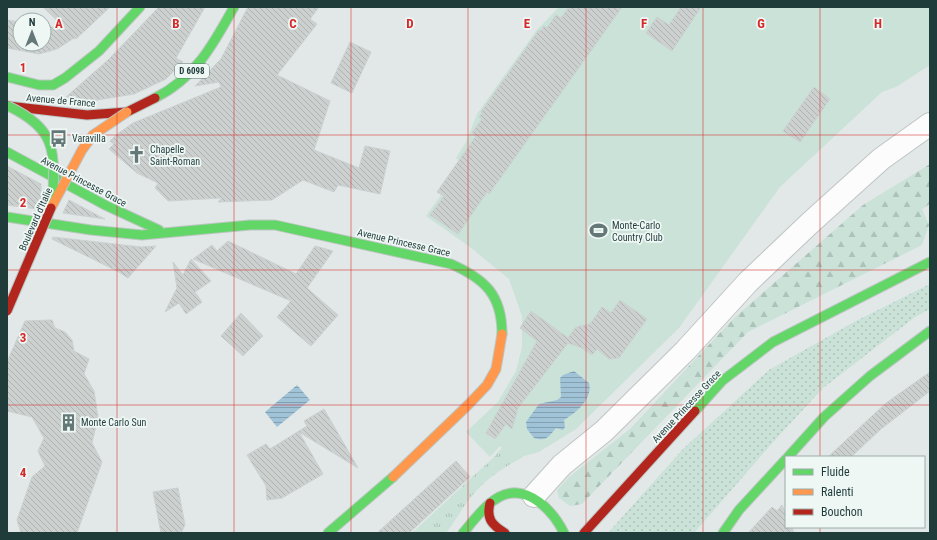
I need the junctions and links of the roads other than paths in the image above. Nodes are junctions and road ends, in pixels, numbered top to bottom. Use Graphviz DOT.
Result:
graph roads {
  1 [pos="140,7"];
  2 [pos="234,7"];
  3 [pos="7,77"];
  4 [pos="8,106"];
  5 [pos="127,112"];
  6 [pos="930,124"];
  7 [pos="7,152"];
  8 [pos="53,204"];
  9 [pos="7,217"];
  10 [pos="164,233"];
  11 [pos="930,262"];
  12 [pos="7,311"];
  13 [pos="930,331"];
  14 [pos="789,456"];
  15 [pos="785,460"];
  16 [pos="534,496"];
  17 [pos="490,503"];
  18 [pos="605,511"];
  19 [pos="552,513"];
  20 [pos="566,520"];
  21 [pos="580,522"];
  22 [pos="328,533"];
  23 [pos="463,533"];
  24 [pos="505,533"];
  25 [pos="564,533"];
  26 [pos="584,533"];
  27 [pos="723,533"];
  1 -- 3 [label="main road"];
  2 -- 5 [label="main road, Avenue de France / D 6098"];
  4 -- 5 [label="main road, Avenue de France, bridge"];
  4 -- 8 [label="main road, bridge"];
  5 -- 8 [label="main road, Boulevard d'Italie, bridge"];
  6 -- 16 [label="street"];
  7 -- 10 [label="main road, Avenue Princesse Grace, bridge"];
  8 -- 12 [label="main road, Boulevard d'Italie, bridge"];
  9 -- 10 [label="main road"];
  10 -- 22 [label="main road, Avenue Princesse Grace"];
  11 -- 18 [label="main road, Avenue Princesse Grace"];
  13 -- 14 [label="main road"];
  15 -- 27 [label="main road"];
  16 -- 17 [label="main road"];
  16 -- 19 [label="main road"];
  17 -- 23 [label="main road"];
  17 -- 24 [label="main road"];
  18 -- 21 [label="main road"];
  18 -- 26 [label="main road, Avenue Princesse Grace"];
  19 -- 20 [label="main road"];
  19 -- 25 [label="main road"];
}
